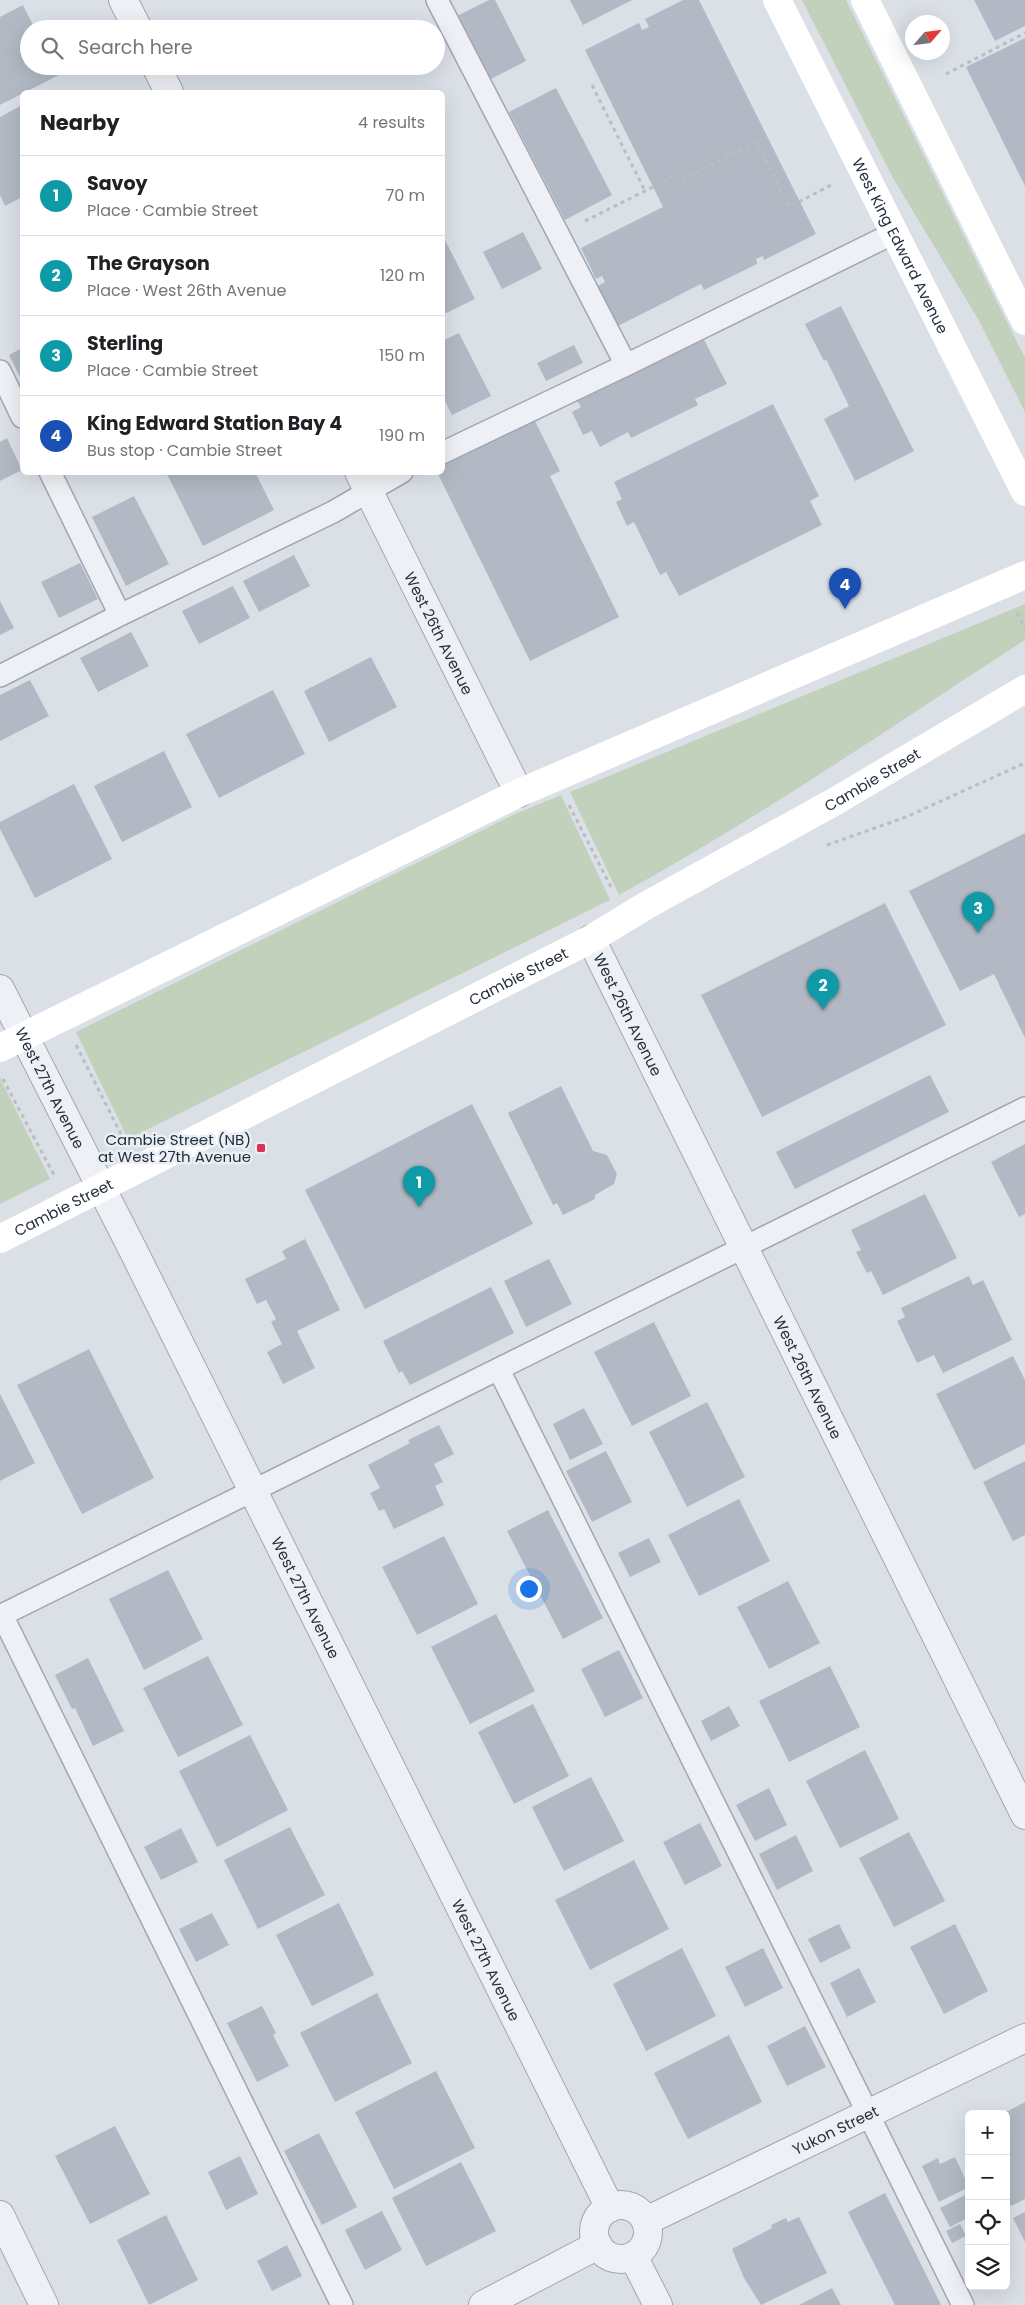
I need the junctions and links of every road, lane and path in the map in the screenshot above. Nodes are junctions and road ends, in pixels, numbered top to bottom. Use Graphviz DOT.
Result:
graph roads {
  1 [pos="123,0"];
  2 [pos="437,0"];
  3 [pos="777,0"];
  4 [pos="865,0"];
  5 [pos="133,20"];
  6 [pos="1025,33"];
  7 [pos="946,74"];
  8 [pos="160,75"];
  9 [pos="592,85"];
  10 [pos="168,90"];
  11 [pos="833,184"];
  12 [pos="645,192"];
  13 [pos="894,233"];
  14 [pos="559,234"];
  15 [pos="1025,321"];
  16 [pos="626,365"];
  17 [pos="0,371"];
  18 [pos="20,413"];
  19 [pos="445,452"];
  20 [pos="51,475"];
  21 [pos="390,475"];
  22 [pos="363,482"];
  23 [pos="1025,492"];
  24 [pos="1025,575"];
  25 [pos="1015,608"];
  26 [pos="120,615"];
  27 [pos="1025,628"];
  28 [pos="0,676"];
  29 [pos="1025,689"];
  30 [pos="1025,763"];
  31 [pos="519,793"];
  32 [pos="568,802"];
  33 [pos="823,847"];
  34 [pos="612,890"];
  35 [pos="591,939"];
  36 [pos="0,989"];
  37 [pos="26,1036"];
  38 [pos="72,1036"];
  39 [pos="0,1048"];
  40 [pos="3,1078"];
  41 [pos="1025,1108"];
  42 [pos="124,1140"];
  43 [pos="55,1176"];
  44 [pos="102,1188"];
  45 [pos="0,1239"];
  46 [pos="745,1247"];
  47 [pos="499,1370"];
  48 [pos="253,1492"];
  49 [pos="1,1615"];
  50 [pos="1025,1815"];
  51 [pos="1025,2038"];
  52 [pos="870,2113"];
  53 [pos="610,2208"];
  54 [pos="0,2215"];
  55 [pos="646,2221"];
  56 [pos="598,2245"];
  57 [pos="633,2256"];
  58 [pos="44,2305"];
  59 [pos="342,2305"];
  60 [pos="483,2305"];
  61 [pos="658,2305"];
  62 [pos="963,2305"];
  1 -- 5 [label="street"];
  2 -- 14 [label="lane"];
  3 -- 13 [label="main road, West King Edward Avenue"];
  4 -- 15 [label="main road"];
  6 -- 7 [label="path"];
  8 -- 10 [label="street"];
  9 -- 12 [label="path"];
  11 -- 12 [label="path"];
  12 -- 14 [label="path"];
  13 -- 16 [label="lane"];
  13 -- 23 [label="main road, West King Edward Avenue"];
  14 -- 16 [label="lane"];
  16 -- 19 [label="lane"];
  17 -- 18 [label="lane"];
  20 -- 26 [label="lane"];
  21 -- 22 [label="lane"];
  22 -- 26 [label="lane"];
  22 -- 31 [label="street, West 26th Avenue"];
  24 -- 31 [label="main road"];
  25 -- 27 [label="path"];
  26 -- 28 [label="lane"];
  29 -- 35 [label="main road, Cambie Street"];
  30 -- 33 [label="path"];
  31 -- 37 [label="main road"];
  32 -- 34 [label="path"];
  35 -- 44 [label="main road, Cambie Street"];
  35 -- 46 [label="street, West 26th Avenue"];
  36 -- 37 [label="street, West 27th Avenue"];
  37 -- 39 [label="main road"];
  37 -- 44 [label="street, West 27th Avenue"];
  38 -- 42 [label="path"];
  40 -- 43 [label="path"];
  41 -- 46 [label="lane"];
  44 -- 45 [label="main road, Cambie Street"];
  44 -- 48 [label="street, West 27th Avenue"];
  46 -- 47 [label="lane"];
  46 -- 50 [label="street, West 26th Avenue"];
  47 -- 48 [label="lane"];
  47 -- 52 [label="lane"];
  48 -- 49 [label="lane"];
  48 -- 53 [label="street, West 27th Avenue"];
  49 -- 59 [label="lane"];
  51 -- 52 [label="street, Yukon Street"];
  52 -- 55 [label="street, Yukon Street"];
  52 -- 62 [label="lane"];
  53 -- 55 [label="street"];
  53 -- 56 [label="street"];
  54 -- 58 [label="street"];
  55 -- 57 [label="street"];
  56 -- 57 [label="street"];
  56 -- 60 [label="street"];
  57 -- 61 [label="street"];
}
